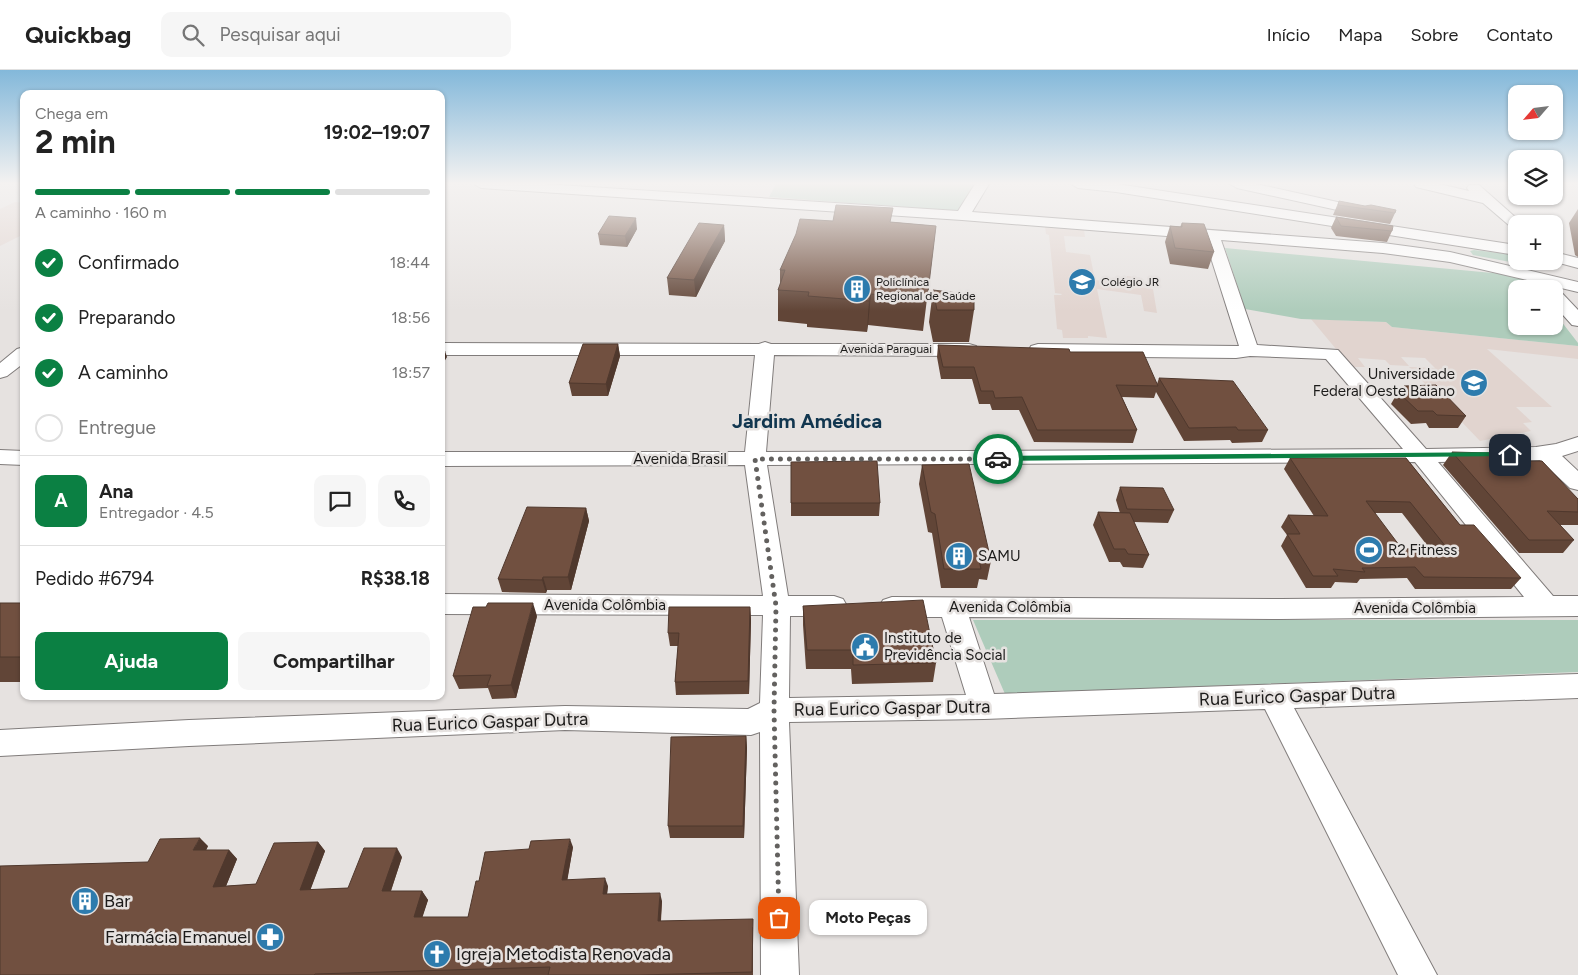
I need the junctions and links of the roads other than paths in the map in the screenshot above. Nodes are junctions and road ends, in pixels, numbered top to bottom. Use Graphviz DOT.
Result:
graph roads {
  1 [pos="1096,226"];
  2 [pos="1359,226"];
  3 [pos="1418,226"];
  4 [pos="1211,235"];
  5 [pos="1445,240"];
  6 [pos="1508,249"];
  7 [pos="1450,257"];
  8 [pos="1563,259"];
  9 [pos="1578,263"];
  10 [pos="1508,265"];
  11 [pos="1538,270"];
  12 [pos="1578,287"];
  13 [pos="1563,305"];
  14 [pos="1578,321"];
  15 [pos="764,348"];
  16 [pos="445,349"];
  17 [pos="990,350"];
  18 [pos="1020,350"];
  19 [pos="1250,350"];
  20 [pos="0,351"];
  21 [pos="20,352"];
  22 [pos="20,355"];
  23 [pos="0,372"];
  24 [pos="1578,444"];
  25 [pos="1547,454"];
  26 [pos="1421,456"];
  27 [pos="0,457"];
  28 [pos="20,458"];
  29 [pos="445,459"];
  30 [pos="755,459"];
  31 [pos="1578,483"];
  32 [pos="445,604"];
  33 [pos="776,606"];
  34 [pos="1578,606"];
  35 [pos="952,607"];
  36 [pos="1547,607"];
  37 [pos="1578,686"];
  38 [pos="1274,698"];
  39 [pos="984,707"];
  40 [pos="774,710"];
  41 [pos="0,743"];
  42 [pos="780,975"];
  43 [pos="1418,975"];
  1 -- 4 [label="street"];
  2 -- 5 [label="street"];
  3 -- 5 [label="street"];
  4 -- 7 [label="street"];
  4 -- 19 [label="street"];
  5 -- 6 [label="street"];
  5 -- 7 [label="street"];
  7 -- 10 [label="street"];
  8 -- 9 [label="street"];
  11 -- 12 [label="street"];
  13 -- 14 [label="street"];
  15 -- 16 [label="street, Avenida Paraguai"];
  15 -- 17 [label="street, Avenida Paraguai"];
  15 -- 30 [label="street"];
  18 -- 19 [label="street"];
  19 -- 26 [label="street"];
  20 -- 21 [label="street"];
  22 -- 23 [label="street"];
  24 -- 25 [label="street, Avenida Brasil"];
  25 -- 26 [label="street, Avenida Brasil"];
  25 -- 31 [label="street"];
  26 -- 30 [label="street, Avenida Brasil"];
  26 -- 36 [label="street"];
  27 -- 28 [label="street"];
  29 -- 30 [label="street, Avenida Brasil"];
  30 -- 33 [label="street"];
  32 -- 33 [label="street, Avenida Colômbia"];
  33 -- 35 [label="street, Avenida Colômbia"];
  33 -- 40 [label="street"];
  34 -- 36 [label="street, Avenida Colômbia"];
  35 -- 36 [label="street, Avenida Colômbia"];
  35 -- 39 [label="street"];
  37 -- 38 [label="street, Rua Eurico Gaspar Dutra"];
  38 -- 39 [label="street, Rua Eurico Gaspar Dutra"];
  38 -- 43 [label="street"];
  39 -- 40 [label="street, Rua Eurico Gaspar Dutra"];
  40 -- 41 [label="street, Rua Eurico Gaspar Dutra"];
  40 -- 42 [label="street"];
}
